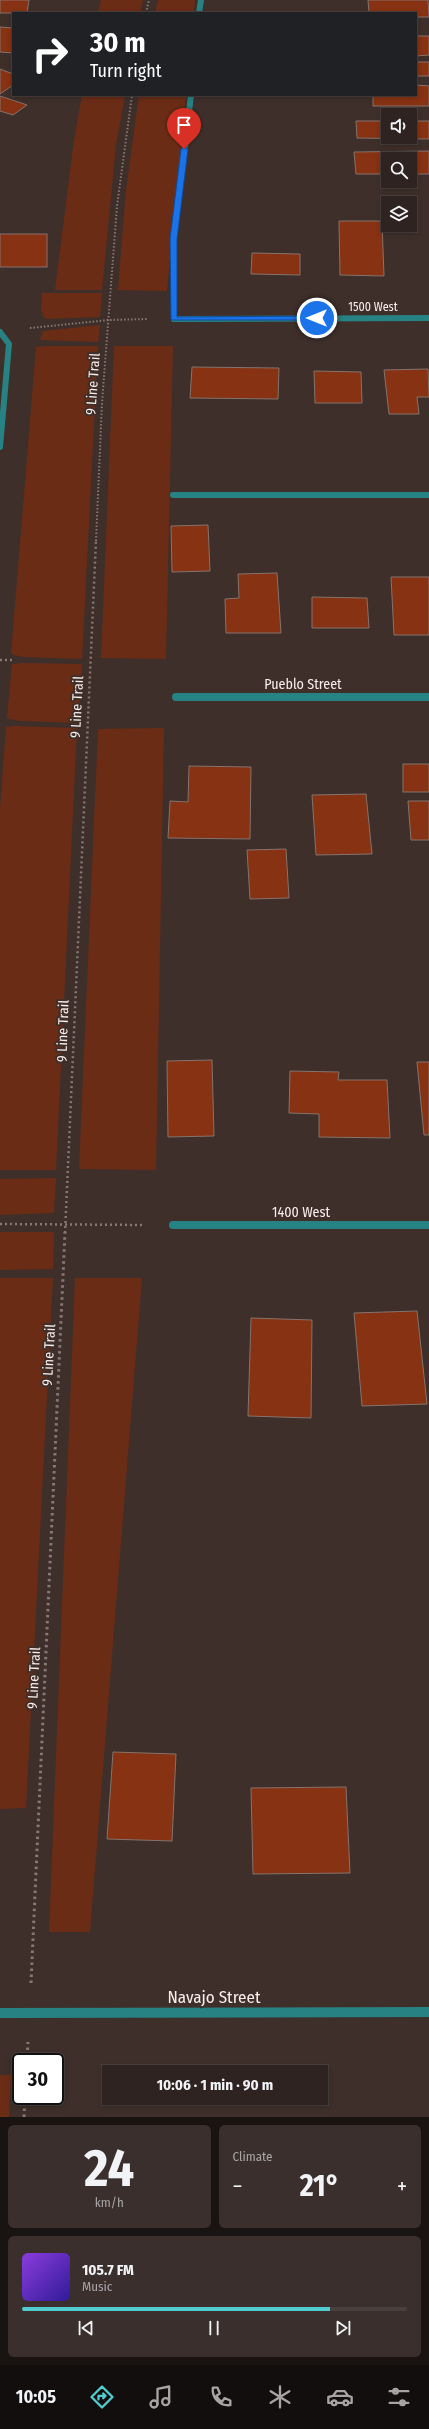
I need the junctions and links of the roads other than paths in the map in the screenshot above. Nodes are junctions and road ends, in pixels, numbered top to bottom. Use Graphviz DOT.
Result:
graph roads {
  1 [pos="201,0"];
  2 [pos="200,12"];
  3 [pos="191,96"];
  4 [pos="429,318"];
  5 [pos="0,332"];
  6 [pos="0,447"];
  7 [pos="173,495"];
  8 [pos="429,495"];
  9 [pos="176,697"];
  10 [pos="429,697"];
  11 [pos="173,1225"];
  12 [pos="429,1225"];
  13 [pos="429,2012"];
  14 [pos="0,2014"];
  1 -- 2 [label="street"];
  3 -- 4 [label="street, 1500 West"];
  5 -- 6 [label="street"];
  7 -- 8 [label="street"];
  9 -- 10 [label="street, Pueblo Street"];
  11 -- 12 [label="street, 1400 West"];
  13 -- 14 [label="street, Navajo Street"];
}
